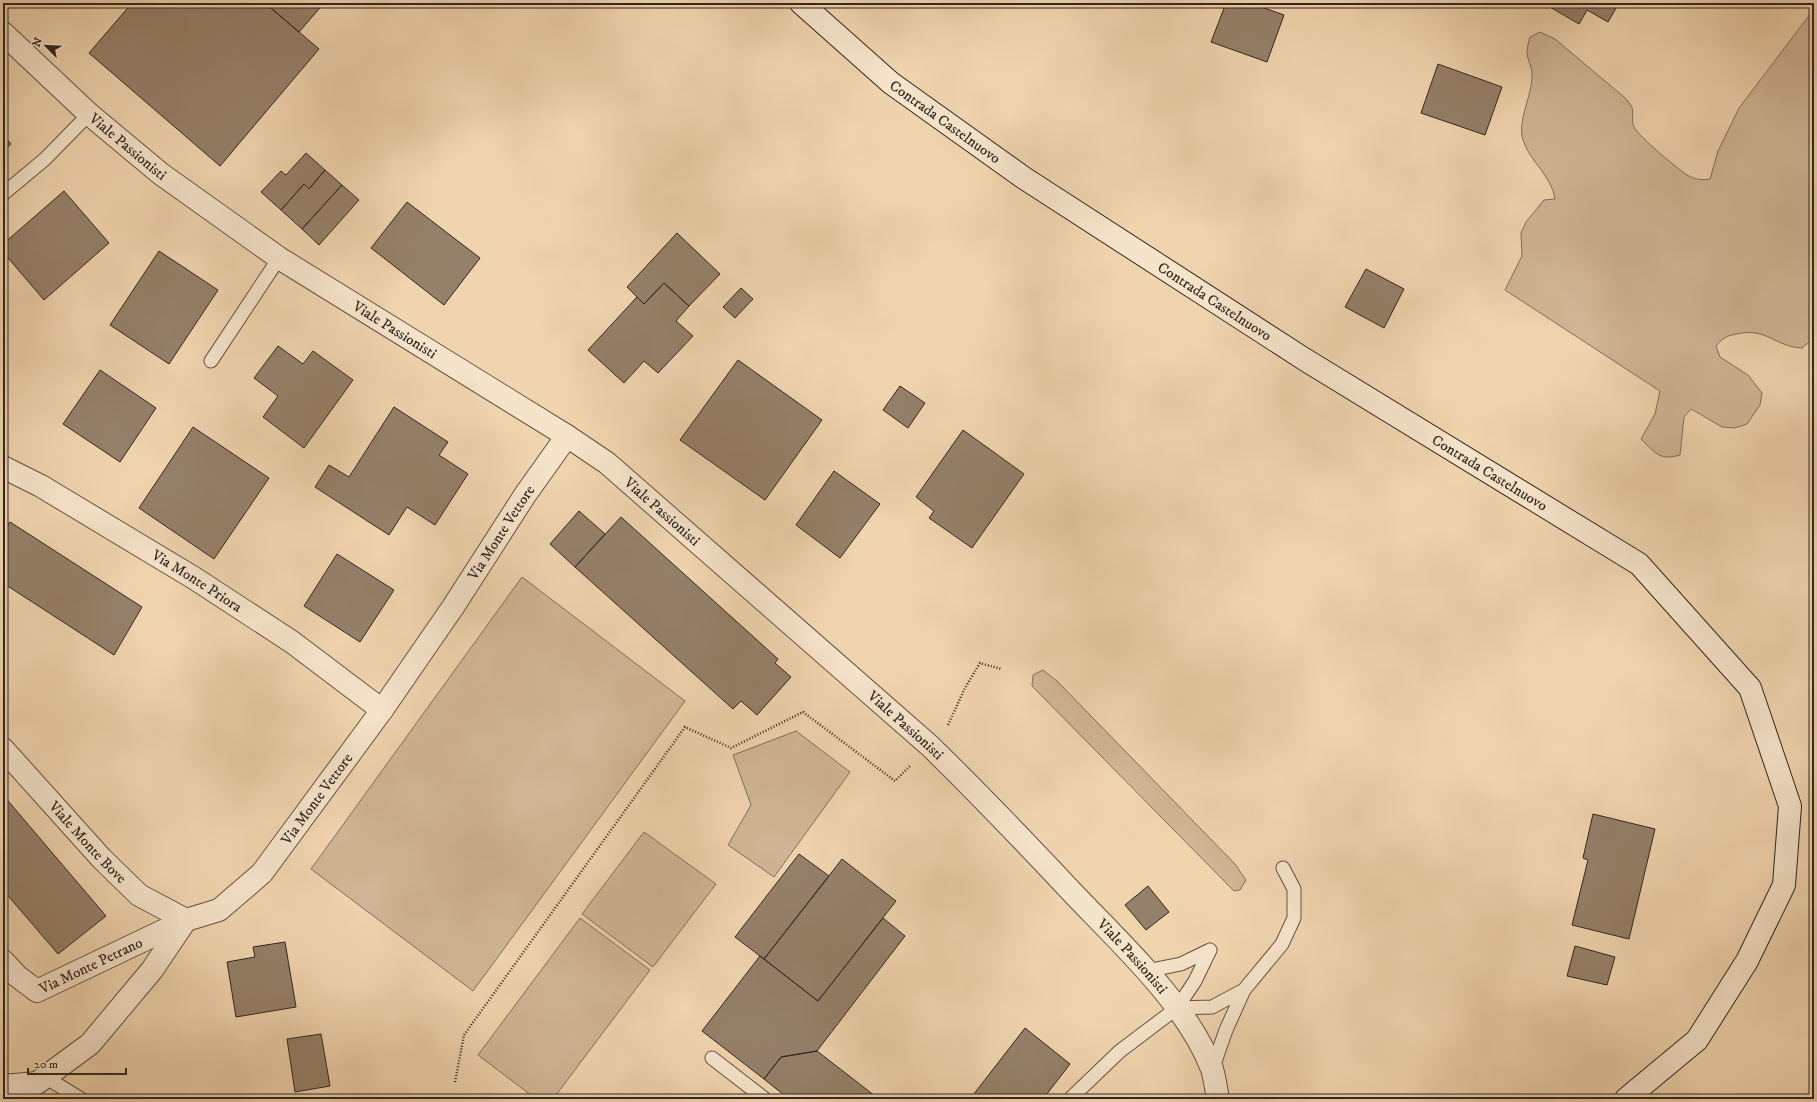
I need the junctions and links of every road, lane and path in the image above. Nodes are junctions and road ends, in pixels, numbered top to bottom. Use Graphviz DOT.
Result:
graph roads {
  1 [pos="810,7"];
  2 [pos="3,33"];
  3 [pos="89,114"];
  4 [pos="3,194"];
  5 [pos="279,258"];
  6 [pos="211,361"];
  7 [pos="568,436"];
  8 [pos="3,467"];
  9 [pos="1001,669"];
  10 [pos="382,710"];
  11 [pos="930,746"];
  12 [pos="3,749"];
  13 [pos="1283,868"];
  14 [pos="186,920"];
  15 [pos="3,961"];
  16 [pos="1146,971"];
  17 [pos="1244,990"];
  18 [pos="1177,1008"];
  19 [pos="712,1058"];
  20 [pos="1212,1070"];
  21 [pos="45,1077"];
  22 [pos="455,1082"];
  23 [pos="3,1086"];
  24 [pos="81,1099"];
  25 [pos="765,1099"];
  26 [pos="1070,1099"];
  27 [pos="1218,1099"];
  28 [pos="1626,1099"];
  1 -- 28 [label="street, Contrada Castelnuovo"];
  2 -- 3 [label="street, Viale Passionisti"];
  3 -- 4 [label="lane"];
  3 -- 5 [label="street, Viale Passionisti"];
  5 -- 6 [label="lane"];
  5 -- 7 [label="street, Viale Passionisti"];
  7 -- 10 [label="street, Via Monte Vettore"];
  7 -- 11 [label="street, Viale Passionisti"];
  8 -- 10 [label="street, Via Monte Priora"];
  9 -- 11 [label="path"];
  10 -- 14 [label="street, Via Monte Vettore"];
  11 -- 16 [label="street, Viale Passionisti"];
  11 -- 22 [label="path"];
  12 -- 14 [label="street, Viale Monte Bove"];
  13 -- 17 [label="lane"];
  14 -- 15 [label="street, Via Monte Petrano"];
  14 -- 21 [label="street"];
  16 -- 18 [label="street, Viale Passionisti"];
  16 -- 18 [label="lane"];
  17 -- 18 [label="lane"];
  17 -- 20 [label="lane"];
  18 -- 20 [label="street, Viale Passionisti"];
  18 -- 26 [label="lane"];
  19 -- 25 [label="lane"];
  20 -- 27 [label="street, Viale Passionisti"];
  21 -- 23 [label="street"];
  21 -- 24 [label="lane"];
}
